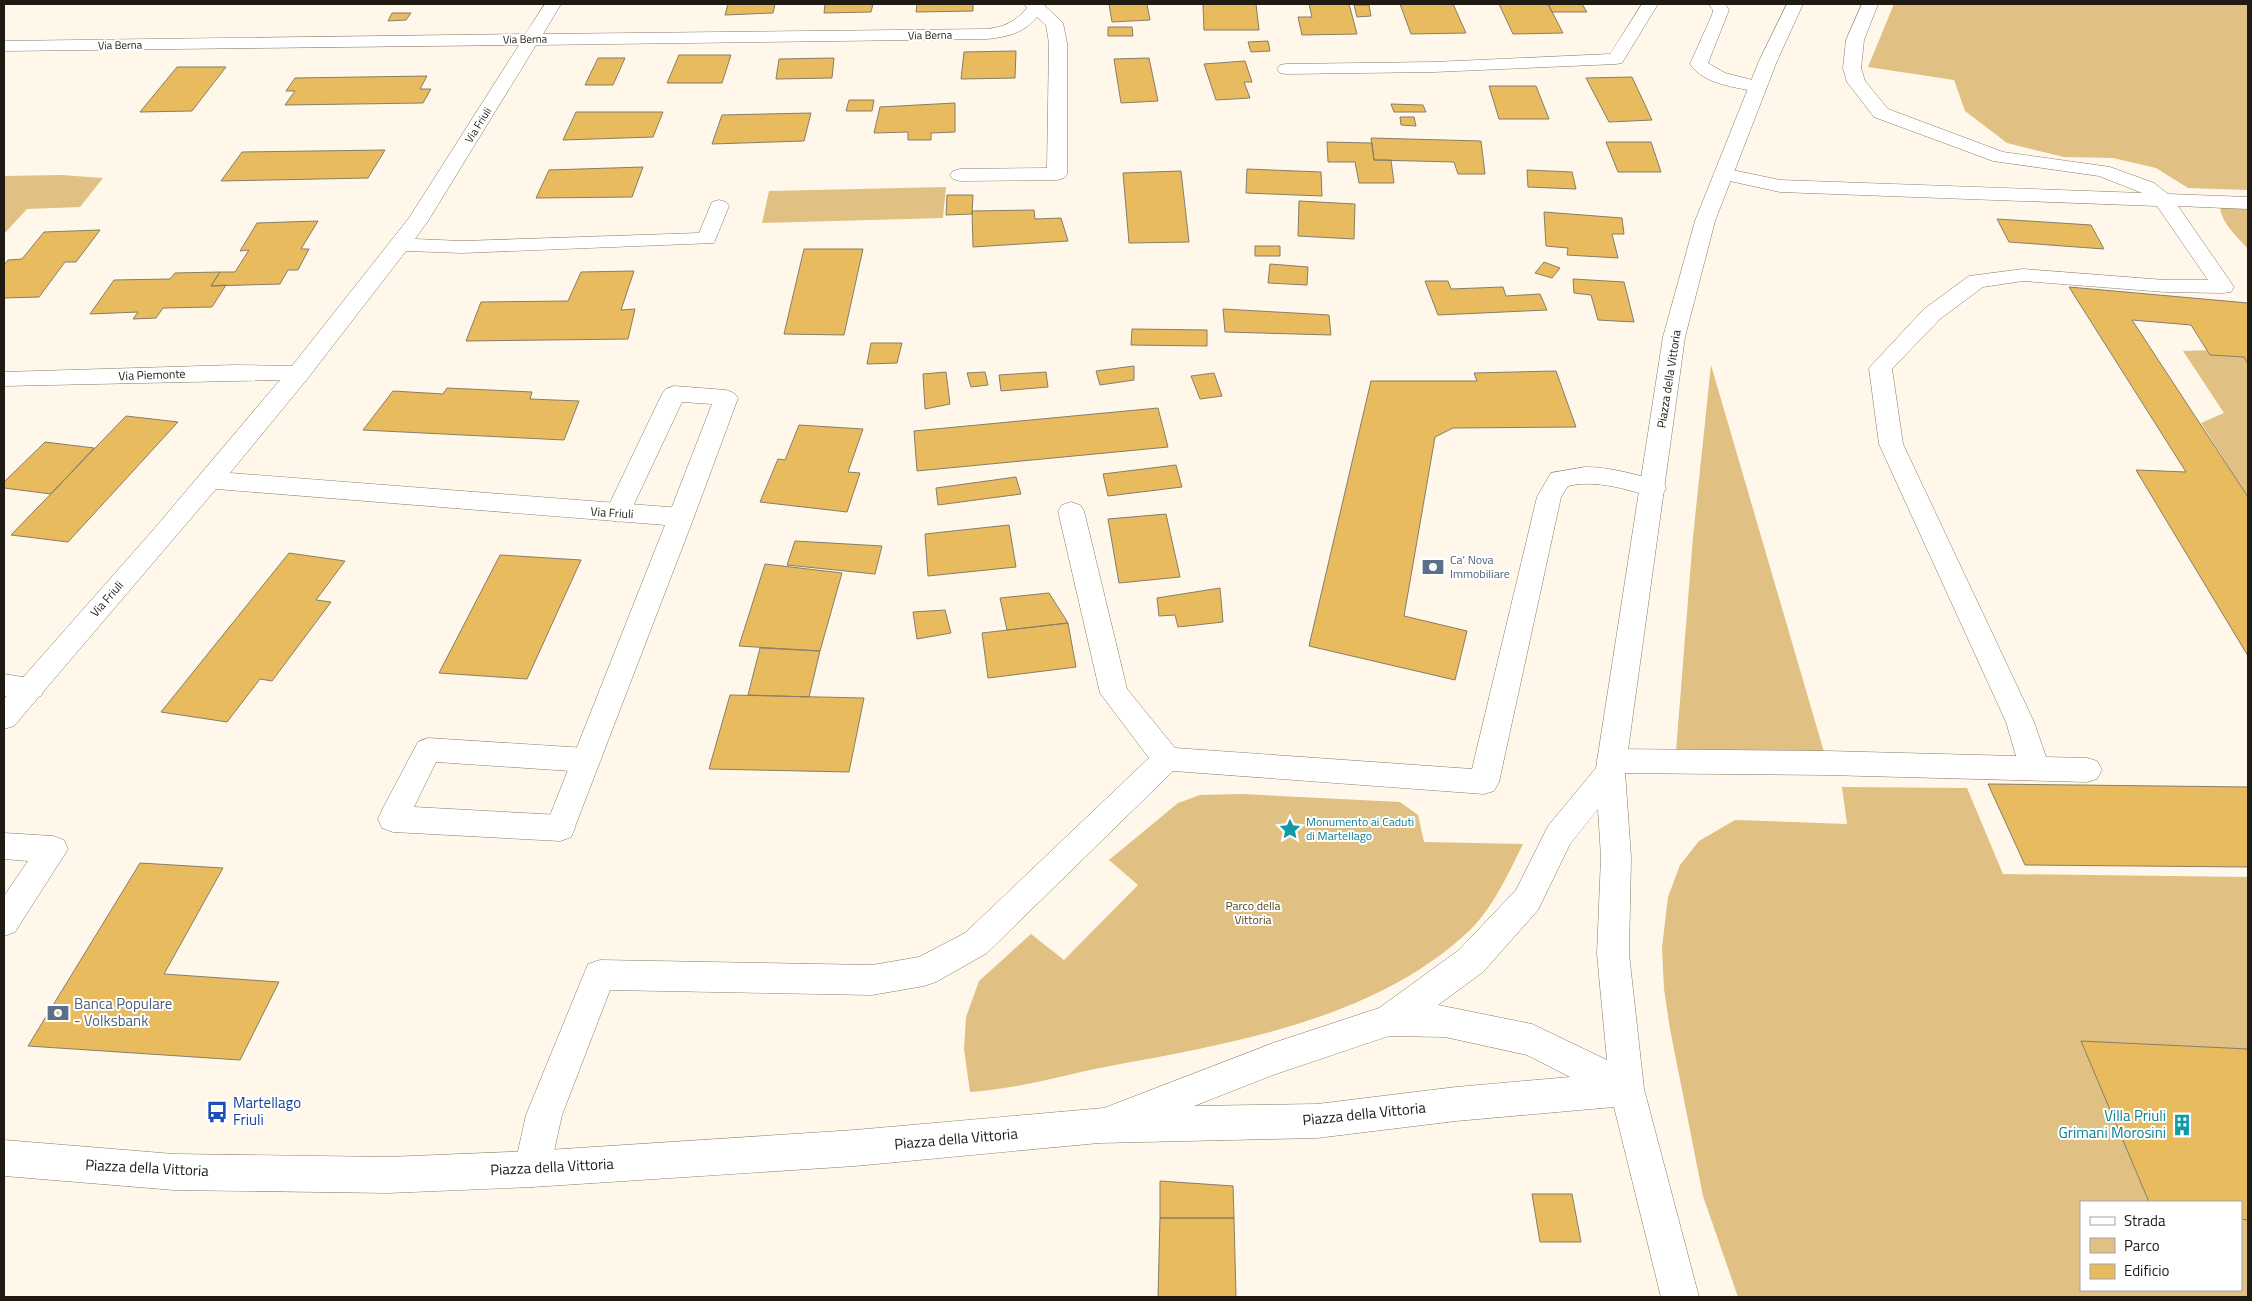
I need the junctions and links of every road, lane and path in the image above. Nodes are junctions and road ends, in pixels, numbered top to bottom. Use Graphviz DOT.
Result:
graph roads {
  1 [pos="553,4"];
  2 [pos="1650,4"];
  3 [pos="1717,4"];
  4 [pos="1795,4"];
  5 [pos="1870,4"];
  6 [pos="1035,5"];
  7 [pos="532,38"];
  8 [pos="4,46"];
  9 [pos="1286,69"];
  10 [pos="1758,87"];
  11 [pos="1723,174"];
  12 [pos="960,175"];
  13 [pos="2164,201"];
  14 [pos="2248,203"];
  15 [pos="719,206"];
  16 [pos="400,244"];
  17 [pos="300,373"];
  18 [pos="4,379"];
  19 [pos="210,480"];
  20 [pos="1654,488"];
  21 [pos="1070,510"];
  22 [pos="618,513"];
  23 [pos="681,517"];
  24 [pos="4,685"];
  25 [pos="31,688"];
  26 [pos="4,718"];
  27 [pos="1167,759"];
  28 [pos="586,760"];
  29 [pos="1611,767"];
  30 [pos="2035,769"];
  31 [pos="2087,770"];
  32 [pos="4,846"];
  33 [pos="4,922"];
  34 [pos="1390,1020"];
  35 [pos="1627,1089"];
  36 [pos="1099,1126"];
  37 [pos="4,1158"];
  38 [pos="532,1169"];
  39 [pos="1680,1297"];
  1 -- 7 [label="street, Via Friuli"];
  2 -- 9 [label="street"];
  3 -- 10 [label="street"];
  4 -- 10 [label="street, Piazza della Vittoria"];
  5 -- 13 [label="street"];
  6 -- 7 [label="street, Via Berna"];
  6 -- 12 [label="street, Via Berna"];
  7 -- 8 [label="street, Via Berna"];
  7 -- 16 [label="street, Via Friuli"];
  10 -- 11 [label="street, Piazza della Vittoria"];
  11 -- 13 [label="street"];
  11 -- 20 [label="street, Piazza della Vittoria"];
  13 -- 14 [label="street"];
  13 -- 30 [label="street"];
  15 -- 16 [label="street"];
  16 -- 17 [label="street, Via Friuli"];
  17 -- 18 [label="street, Via Piemonte"];
  17 -- 19 [label="street, Via Friuli"];
  19 -- 22 [label="street, Via Friuli"];
  19 -- 25 [label="street, Via Friuli"];
  20 -- 27 [label="street"];
  20 -- 29 [label="street, Piazza della Vittoria"];
  21 -- 27 [label="street"];
  22 -- 23 [label="street, Via Friuli"];
  22 -- 23 [label="street"];
  23 -- 28 [label="street"];
  24 -- 25 [label="street"];
  25 -- 26 [label="street, Via Friuli"];
  27 -- 38 [label="street"];
  28 -- 28 [label="street"];
  29 -- 30 [label="street"];
  29 -- 34 [label="street, Piazza della Vittoria"];
  29 -- 35 [label="street, Piazza della Vittoria"];
  30 -- 31 [label="street"];
  32 -- 33 [label="street"];
  34 -- 35 [label="street, Piazza della Vittoria"];
  34 -- 36 [label="street, Piazza della Vittoria"];
  35 -- 36 [label="street, Piazza della Vittoria"];
  35 -- 39 [label="street, Piazza della Vittoria"];
  36 -- 38 [label="street, Piazza della Vittoria"];
  37 -- 38 [label="street, Piazza della Vittoria"];
}
